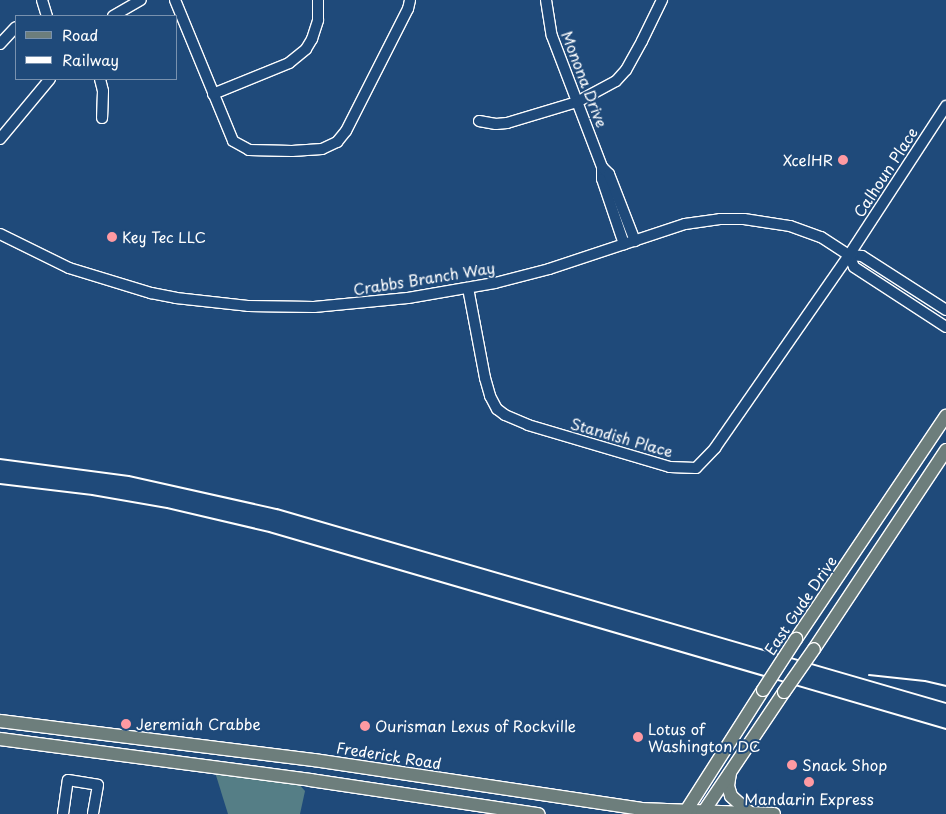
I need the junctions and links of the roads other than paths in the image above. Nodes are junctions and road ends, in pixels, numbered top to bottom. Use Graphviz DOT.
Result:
graph roads {
  1 [pos="42,0"];
  2 [pos="141,0"];
  3 [pos="175,0"];
  4 [pos="318,0"];
  5 [pos="410,0"];
  6 [pos="546,0"];
  7 [pos="662,0"];
  8 [pos="42,15"];
  9 [pos="115,15"];
  10 [pos="15,28"];
  11 [pos="0,44"];
  12 [pos="49,80"];
  13 [pos="100,80"];
  14 [pos="213,94"];
  15 [pos="577,102"];
  16 [pos="946,106"];
  17 [pos="102,118"];
  18 [pos="479,121"];
  19 [pos="0,139"];
  20 [pos="602,167"];
  21 [pos="0,234"];
  22 [pos="635,241"];
  23 [pos="624,244"];
  24 [pos="849,255"];
  25 [pos="468,288"];
  26 [pos="946,310"];
  27 [pos="946,327"];
  28 [pos="946,416"];
  29 [pos="946,450"];
  30 [pos="0,721"];
  31 [pos="0,739"];
  32 [pos="730,773"];
  33 [pos="684,813"];
  34 [pos="703,813"];
  35 [pos="750,813"];
  36 [pos="63,814"];
  37 [pos="93,814"];
  38 [pos="538,814"];
  39 [pos="774,814"];
  1 -- 8 [label="street"];
  2 -- 9 [label="street"];
  3 -- 14 [label="street"];
  4 -- 14 [label="street"];
  5 -- 14 [label="street"];
  6 -- 15 [label="street, Monona Drive"];
  7 -- 15 [label="street"];
  10 -- 11 [label="street"];
  12 -- 19 [label="street"];
  13 -- 17 [label="street"];
  15 -- 18 [label="street"];
  15 -- 20 [label="street, Monona Drive"];
  16 -- 24 [label="street, Calhoun Place"];
  20 -- 22 [label="street, Monona Drive"];
  20 -- 23 [label="street, Monona Drive"];
  21 -- 25 [label="street, Crabbs Branch Way"];
  22 -- 23 [label="street, Crabbs Branch Way"];
  22 -- 24 [label="street, Crabbs Branch Way"];
  23 -- 25 [label="street, Crabbs Branch Way"];
  24 -- 25 [label="street, Standish Place"];
  24 -- 26 [label="street, Crabbs Branch Way"];
  24 -- 27 [label="street, Crabbs Branch Way"];
  28 -- 33 [label="main road, East Gude Drive, bridge"];
  29 -- 32 [label="main road, bridge"];
  30 -- 33 [label="main road, Frederick Road"];
  31 -- 38 [label="main road"];
  32 -- 34 [label="main road"];
  32 -- 35 [label="main road"];
  33 -- 34 [label="main road, Frederick Road"];
  34 -- 35 [label="main road, Frederick Road"];
  35 -- 39 [label="main road, Frederick Road"];
  36 -- 37 [label="street"];
}
